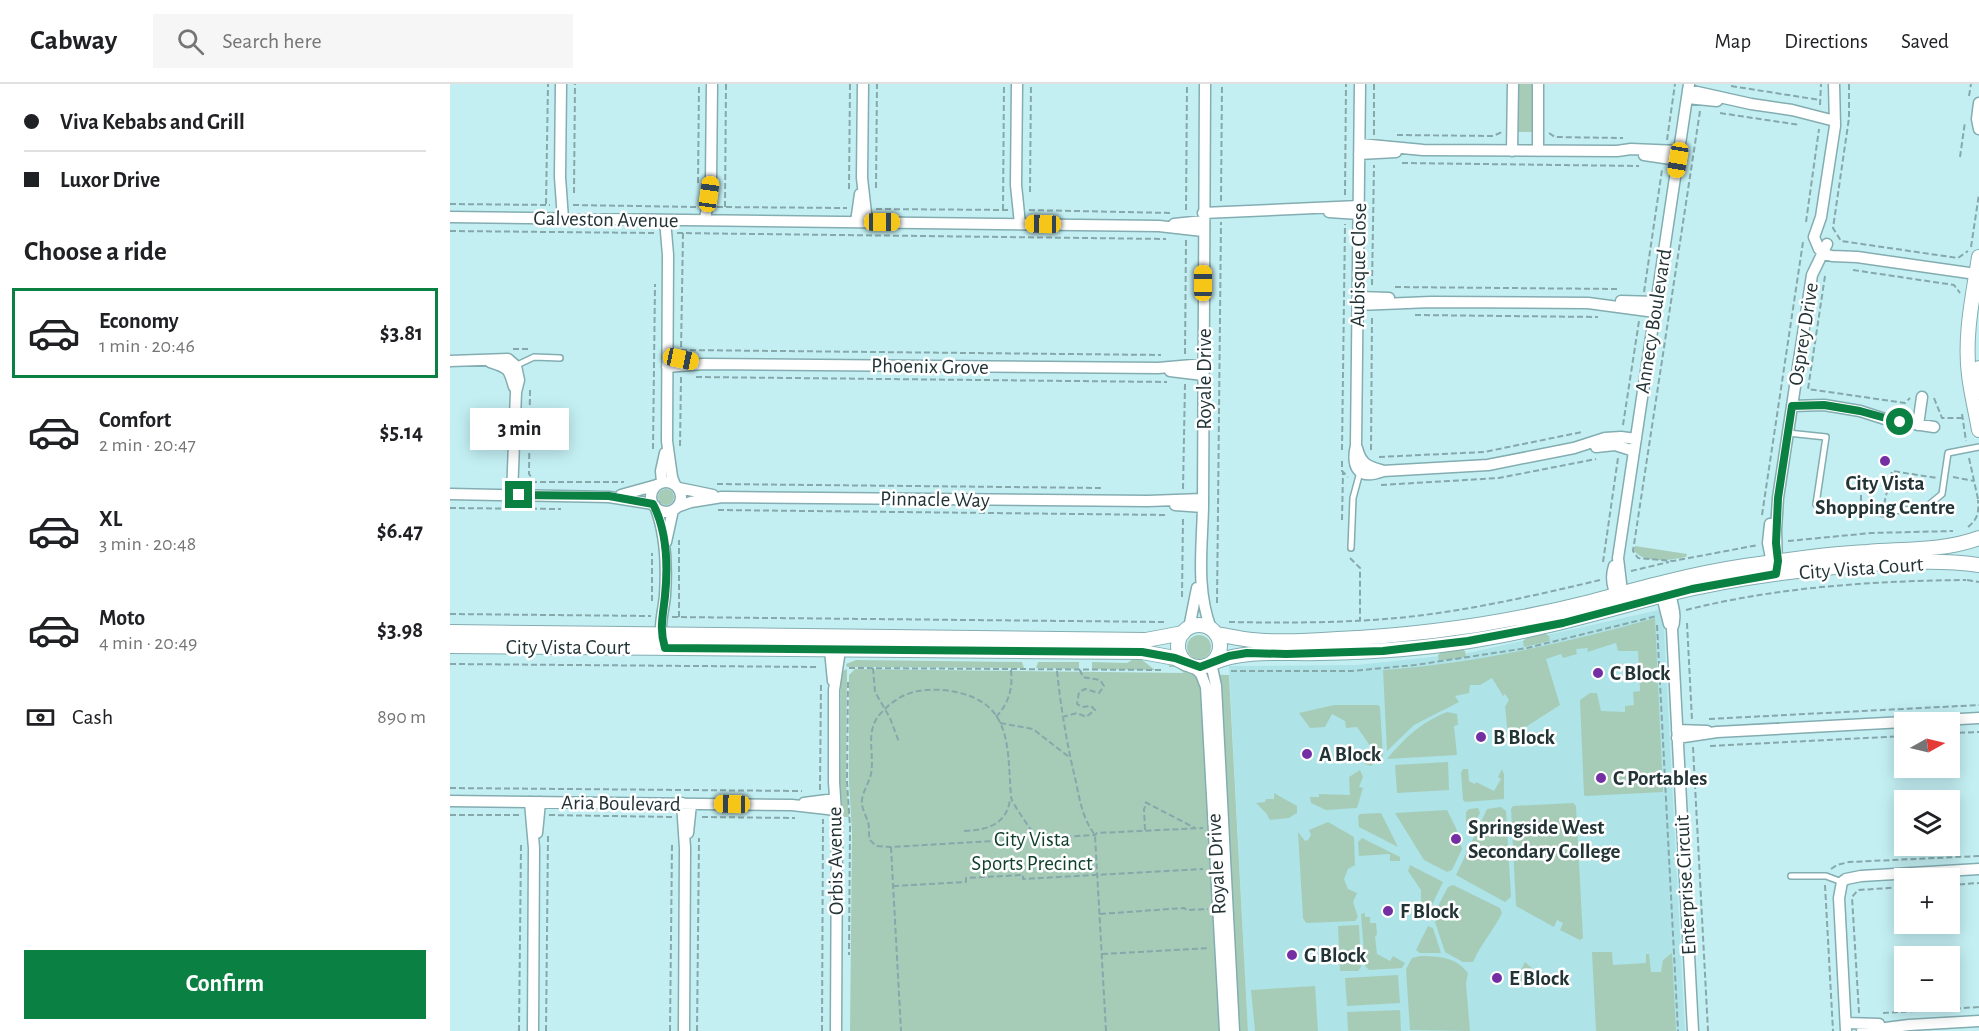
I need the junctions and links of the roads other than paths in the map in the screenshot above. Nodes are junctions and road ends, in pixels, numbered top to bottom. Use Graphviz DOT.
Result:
graph roads {
  1 [pos="561,84"];
  2 [pos="712,84"];
  3 [pos="863,84"];
  4 [pos="1017,84"];
  5 [pos="1205,84"];
  6 [pos="1360,84"];
  7 [pos="1513,84"];
  8 [pos="1538,84"];
  9 [pos="1834,84"];
  10 [pos="1688,91"];
  11 [pos="1979,103"];
  12 [pos="1750,104"];
  13 [pos="1792,110"];
  14 [pos="1835,116"];
  15 [pos="1979,129"];
  16 [pos="1360,149"];
  17 [pos="1512,151"];
  18 [pos="1538,151"];
  19 [pos="1679,156"];
  20 [pos="711,180"];
  21 [pos="1359,210"];
  22 [pos="450,217"];
  23 [pos="1203,217"];
  24 [pos="559,219"];
  25 [pos="669,220"];
  26 [pos="706,220"];
  27 [pos="862,222"];
  28 [pos="1016,224"];
  29 [pos="1824,248"];
  30 [pos="1975,253"];
  31 [pos="1978,275"];
  32 [pos="1358,301"];
  33 [pos="1656,307"];
  34 [pos="560,358"];
  35 [pos="450,361"];
  36 [pos="667,363"];
  37 [pos="512,368"];
  38 [pos="1979,368"];
  39 [pos="1204,369"];
  40 [pos="1794,394"];
  41 [pos="1923,396"];
  42 [pos="1824,405"];
  43 [pos="1792,406"];
  44 [pos="1976,413"];
  45 [pos="1918,425"];
  46 [pos="1934,428"];
  47 [pos="1979,430"];
  48 [pos="1788,433"];
  49 [pos="1636,439"];
  50 [pos="667,441"];
  51 [pos="1979,447"];
  52 [pos="1574,449"];
  53 [pos="1634,451"];
  54 [pos="1363,469"];
  55 [pos="659,484"];
  56 [pos="677,487"];
  57 [pos="450,494"];
  58 [pos="515,495"];
  59 [pos="609,496"];
  60 [pos="722,497"];
  61 [pos="1778,498"];
  62 [pos="1203,503"];
  63 [pos="654,505"];
  64 [pos="675,508"];
  65 [pos="1979,538"];
  66 [pos="665,545"];
  67 [pos="1351,548"];
  68 [pos="1775,565"];
  69 [pos="1979,565"];
  70 [pos="1200,567"];
  71 [pos="1666,595"];
  72 [pos="1621,598"];
  73 [pos="1672,629"];
  74 [pos="1186,631"];
  75 [pos="450,632"];
  76 [pos="1214,632"];
  77 [pos="665,639"];
  78 [pos="450,646"];
  79 [pos="835,650"];
  80 [pos="1212,663"];
  81 [pos="1190,665"];
  82 [pos="1979,718"];
  83 [pos="1677,734"];
  84 [pos="450,801"];
  85 [pos="535,802"];
  86 [pos="686,804"];
  87 [pos="835,804"];
  88 [pos="1979,869"];
  89 [pos="1791,876"];
  90 [pos="1842,882"];
  91 [pos="1979,1021"];
  92 [pos="1846,1027"];
  93 [pos="1861,1027"];
  94 [pos="532,1031"];
  95 [pos="684,1031"];
  96 [pos="836,1031"];
  97 [pos="1225,1031"];
  98 [pos="1234,1031"];
  99 [pos="1693,1031"];
  1 -- 24 [label="street"];
  2 -- 20 [label="street"];
  3 -- 27 [label="street"];
  4 -- 28 [label="street"];
  5 -- 23 [label="street, Royale Drive"];
  6 -- 16 [label="street, Aubisque Close"];
  7 -- 17 [label="street"];
  8 -- 18 [label="street"];
  9 -- 14 [label="street"];
  10 -- 12 [label="street"];
  10 -- 12 [label="street"];
  10 -- 19 [label="street, Annecy Boulevard"];
  11 -- 15 [label="street"];
  12 -- 13 [label="street"];
  13 -- 14 [label="street"];
  13 -- 14 [label="street"];
  14 -- 29 [label="street"];
  16 -- 17 [label="street"];
  16 -- 21 [label="street, Aubisque Close"];
  17 -- 18 [label="street"];
  18 -- 19 [label="street"];
  19 -- 33 [label="street, Annecy Boulevard"];
  20 -- 26 [label="street"];
  20 -- 26 [label="street"];
  21 -- 23 [label="street, Galveston Avenue"];
  21 -- 32 [label="street, Aubisque Close"];
  22 -- 24 [label="street, Galveston Avenue"];
  23 -- 28 [label="street, Galveston Avenue"];
  23 -- 39 [label="street, Royale Drive"];
  24 -- 25 [label="street, Galveston Avenue"];
  25 -- 26 [label="street, Galveston Avenue"];
  25 -- 36 [label="street"];
  26 -- 27 [label="street, Galveston Avenue"];
  27 -- 28 [label="street, Galveston Avenue"];
  29 -- 31 [label="street"];
  29 -- 40 [label="street, Osprey Drive"];
  30 -- 31 [label="street"];
  31 -- 44 [label="street"];
  32 -- 33 [label="street"];
  32 -- 54 [label="street, Aubisque Close"];
  33 -- 49 [label="street, Annecy Boulevard"];
  34 -- 37 [label="lane"];
  35 -- 37 [label="street"];
  36 -- 39 [label="street, Phoenix Grove"];
  36 -- 50 [label="street"];
  37 -- 58 [label="street"];
  38 -- 44 [label="street"];
  39 -- 62 [label="street, Royale Drive"];
  40 -- 42 [label="street"];
  40 -- 43 [label="street, Osprey Drive"];
  41 -- 45 [label="street"];
  42 -- 43 [label="street"];
  42 -- 45 [label="street"];
  43 -- 48 [label="street, Osprey Drive"];
  44 -- 47 [label="street"];
  45 -- 46 [label="street"];
  48 -- 51 [label="lane"];
  48 -- 61 [label="street, Osprey Drive"];
  49 -- 52 [label="street"];
  49 -- 53 [label="street, Annecy Boulevard"];
  50 -- 55 [label="street"];
  50 -- 56 [label="street"];
  52 -- 53 [label="street"];
  52 -- 54 [label="street"];
  53 -- 72 [label="street, Annecy Boulevard"];
  54 -- 67 [label="lane"];
  55 -- 56 [label="street"];
  55 -- 59 [label="street"];
  55 -- 63 [label="street"];
  56 -- 60 [label="street, Pinnacle Way"];
  56 -- 64 [label="street"];
  57 -- 58 [label="street"];
  58 -- 59 [label="street"];
  59 -- 63 [label="street"];
  60 -- 62 [label="street, Pinnacle Way"];
  60 -- 64 [label="street, Pinnacle Way"];
  61 -- 68 [label="street, Osprey Drive"];
  61 -- 68 [label="street, Osprey Drive"];
  62 -- 70 [label="street, Royale Drive"];
  63 -- 64 [label="street"];
  63 -- 66 [label="street"];
  64 -- 66 [label="street"];
  65 -- 68 [label="street, City Vista Court"];
  66 -- 77 [label="street"];
  68 -- 69 [label="street, City Vista Court"];
  68 -- 71 [label="street, City Vista Court"];
  68 -- 72 [label="street, City Vista Court"];
  70 -- 74 [label="street"];
  70 -- 76 [label="street"];
  71 -- 72 [label="street, City Vista Court"];
  71 -- 73 [label="street, Enterprise Circuit"];
  71 -- 73 [label="street, Enterprise Circuit"];
  72 -- 76 [label="street, City Vista Court"];
  72 -- 80 [label="street, City Vista Court"];
  73 -- 83 [label="street, Enterprise Circuit"];
  74 -- 76 [label="street"];
  74 -- 77 [label="street, City Vista Court"];
  74 -- 81 [label="street"];
  75 -- 77 [label="street, City Vista Court"];
  76 -- 80 [label="street"];
  77 -- 78 [label="street, City Vista Court"];
  77 -- 79 [label="street, City Vista Court"];
  79 -- 81 [label="street, City Vista Court"];
  79 -- 87 [label="street, Orbis Avenue"];
  80 -- 81 [label="street"];
  80 -- 98 [label="street, Royale Drive"];
  81 -- 97 [label="street, Royale Drive"];
  82 -- 83 [label="street"];
  83 -- 99 [label="street, Enterprise Circuit"];
  84 -- 85 [label="street, Aria Boulevard"];
  85 -- 86 [label="street, Aria Boulevard"];
  85 -- 94 [label="street"];
  86 -- 87 [label="street, Aria Boulevard"];
  86 -- 95 [label="street"];
  87 -- 96 [label="street, Orbis Avenue"];
  88 -- 90 [label="street"];
  89 -- 90 [label="lane"];
  90 -- 92 [label="street"];
  91 -- 93 [label="street"];
  92 -- 93 [label="street"];
}
